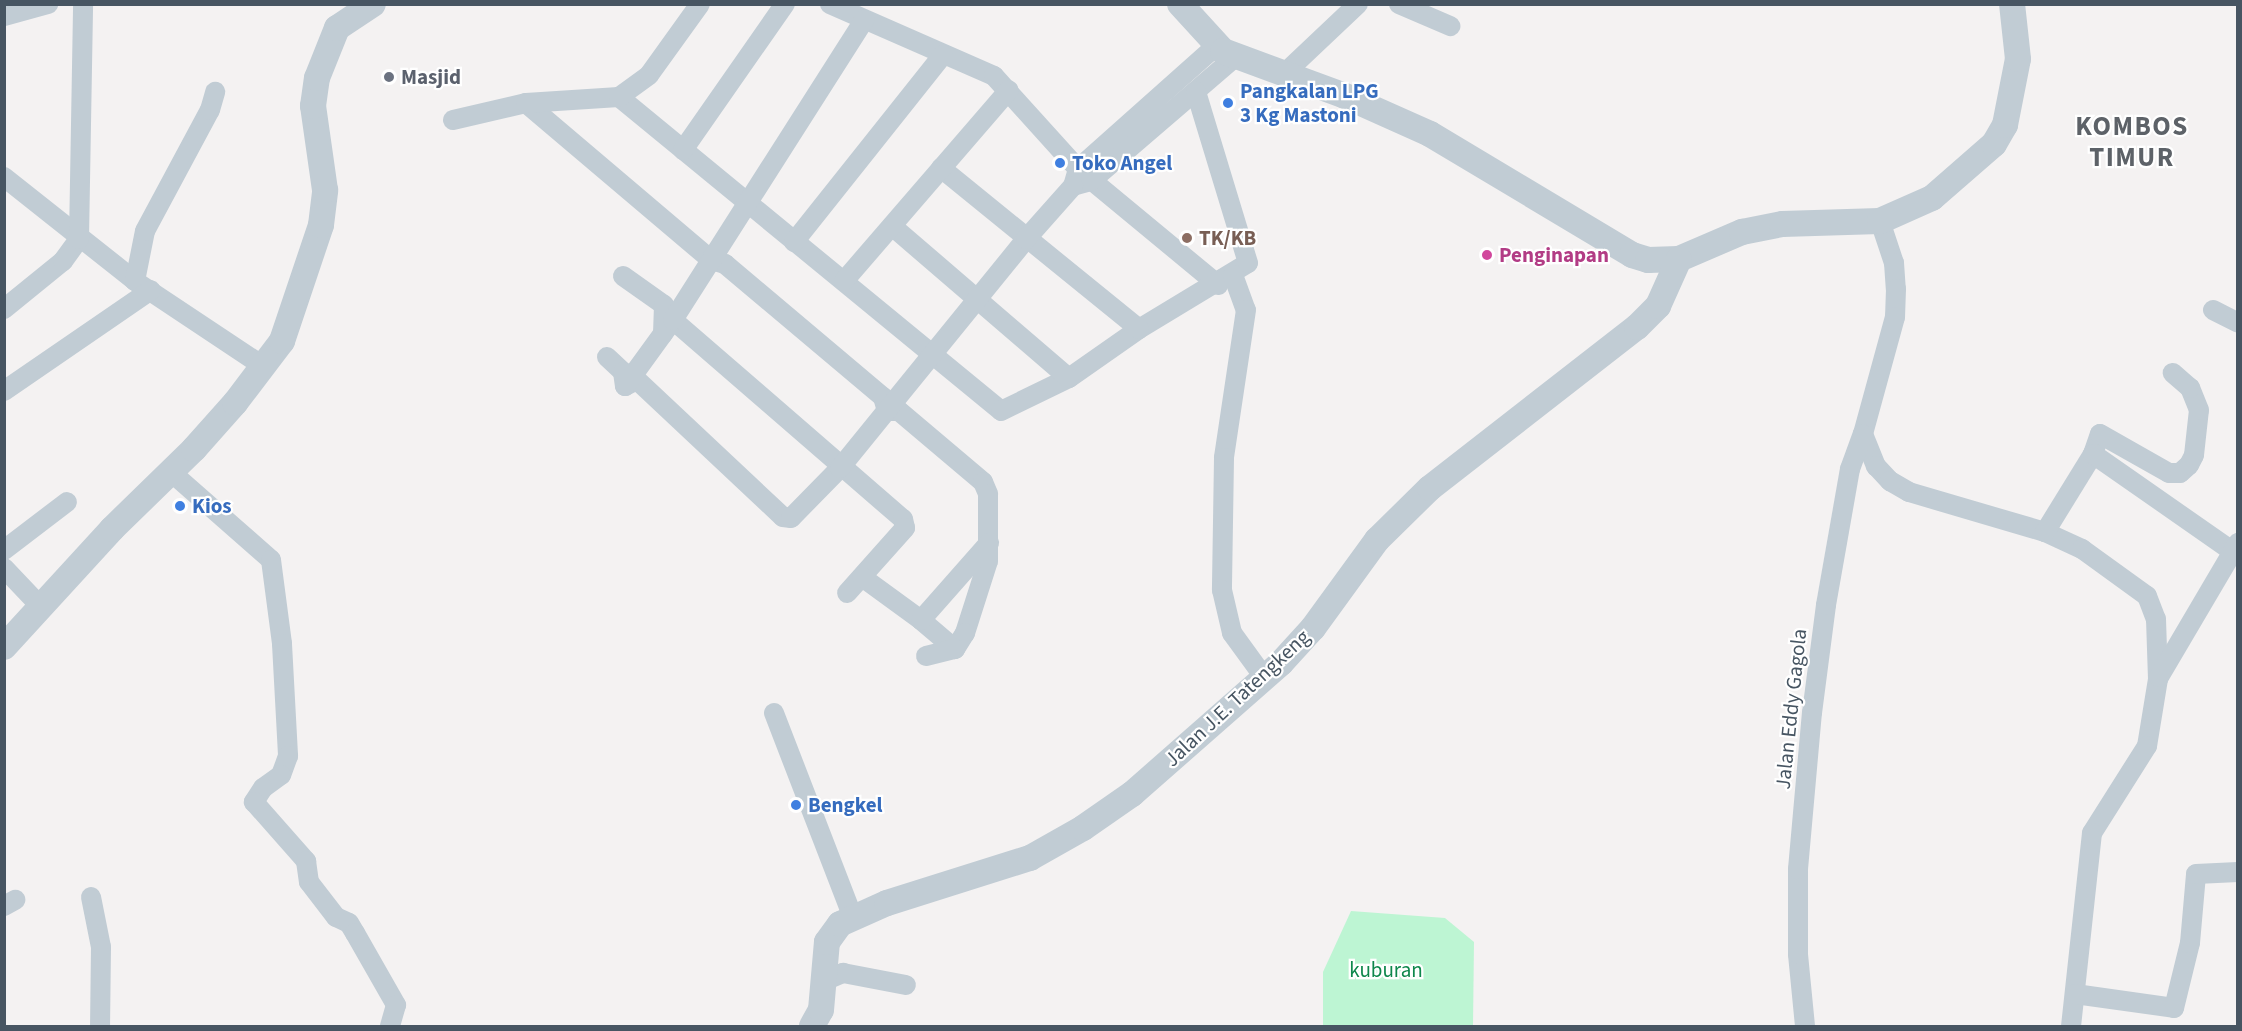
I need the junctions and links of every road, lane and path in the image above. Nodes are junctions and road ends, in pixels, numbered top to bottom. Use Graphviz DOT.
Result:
graph roads {
  1 [pos="6,4"];
  2 [pos="48,4"];
  3 [pos="82,4"];
  4 [pos="373,4"];
  5 [pos="700,4"];
  6 [pos="785,4"];
  7 [pos="830,4"];
  8 [pos="1180,4"];
  9 [pos="1358,4"];
  10 [pos="1399,4"];
  11 [pos="2012,4"];
  12 [pos="4,14"];
  13 [pos="864,20"];
  14 [pos="1450,26"];
  15 [pos="1225,52"];
  16 [pos="943,55"];
  17 [pos="1286,72"];
  18 [pos="1009,90"];
  19 [pos="215,92"];
  20 [pos="1196,92"];
  21 [pos="618,97"];
  22 [pos="526,103"];
  23 [pos="1140,113"];
  24 [pos="453,120"];
  25 [pos="1157,126"];
  26 [pos="683,150"];
  27 [pos="941,168"];
  28 [pos="4,177"];
  29 [pos="1081,179"];
  30 [pos="745,202"];
  31 [pos="1880,221"];
  32 [pos="892,226"];
  33 [pos="78,239"];
  34 [pos="1026,239"];
  35 [pos="794,242"];
  36 [pos="1679,259"];
  37 [pos="711,260"];
  38 [pos="623,276"];
  39 [pos="1225,280"];
  40 [pos="844,281"];
  41 [pos="143,285"];
  42 [pos="978,296"];
  43 [pos="4,309"];
  44 [pos="2213,310"];
  45 [pos="2238,323"];
  46 [pos="668,327"];
  47 [pos="1139,329"];
  48 [pos="931,356"];
  49 [pos="607,357"];
  50 [pos="263,366"];
  51 [pos="2173,373"];
  52 [pos="1069,378"];
  53 [pos="625,386"];
  54 [pos="4,391"];
  55 [pos="887,411"];
  56 [pos="1863,434"];
  57 [pos="2093,454"];
  58 [pos="840,468"];
  59 [pos="171,472"];
  60 [pos="67,502"];
  61 [pos="2045,532"];
  62 [pos="989,543"];
  63 [pos="2236,548"];
  64 [pos="4,550"];
  65 [pos="4,568"];
  66 [pos="862,577"];
  67 [pos="2230,578"];
  68 [pos="847,593"];
  69 [pos="40,606"];
  70 [pos="2156,619"];
  71 [pos="921,620"];
  72 [pos="2186,633"];
  73 [pos="4,648"];
  74 [pos="956,649"];
  75 [pos="926,656"];
  76 [pos="1264,677"];
  77 [pos="2158,679"];
  78 [pos="774,713"];
  79 [pos="2238,872"];
  80 [pos="91,897"];
  81 [pos="852,915"];
  82 [pos="824,981"];
  83 [pos="906,985"];
  84 [pos="2075,994"];
  85 [pos="100,1026"];
  86 [pos="390,1026"];
  87 [pos="812,1026"];
  88 [pos="1805,1026"];
  89 [pos="2071,1026"];
  1 -- 12 [label="street"];
  2 -- 12 [label="street"];
  3 -- 33 [label="street"];
  4 -- 50 [label="street"];
  5 -- 21 [label="street"];
  6 -- 26 [label="street"];
  7 -- 13 [label="street"];
  8 -- 15 [label="street"];
  9 -- 17 [label="street"];
  10 -- 14 [label="street"];
  11 -- 31 [label="street"];
  13 -- 16 [label="street"];
  13 -- 30 [label="street"];
  15 -- 17 [label="street"];
  15 -- 20 [label="street"];
  15 -- 23 [label="street"];
  16 -- 18 [label="street"];
  16 -- 35 [label="street"];
  17 -- 36 [label="street"];
  18 -- 27 [label="street"];
  18 -- 29 [label="street"];
  19 -- 41 [label="street"];
  20 -- 25 [label="street"];
  20 -- 39 [label="street"];
  21 -- 22 [label="street"];
  21 -- 26 [label="street"];
  22 -- 24 [label="street"];
  22 -- 37 [label="street"];
  23 -- 25 [label="street"];
  23 -- 29 [label="street"];
  25 -- 29 [label="street"];
  26 -- 30 [label="street"];
  27 -- 32 [label="street"];
  27 -- 34 [label="street"];
  28 -- 33 [label="street"];
  29 -- 34 [label="street"];
  29 -- 39 [label="street"];
  30 -- 35 [label="street"];
  30 -- 37 [label="street"];
  31 -- 36 [label="street"];
  31 -- 56 [label="street, Jalan Eddy Gagola"];
  32 -- 40 [label="street"];
  32 -- 42 [label="street"];
  33 -- 41 [label="street"];
  33 -- 43 [label="street"];
  34 -- 42 [label="street"];
  34 -- 47 [label="street"];
  35 -- 40 [label="street"];
  36 -- 76 [label="street, Jalan J.E. Tatengkeng"];
  37 -- 46 [label="street"];
  37 -- 55 [label="street"];
  38 -- 46 [label="street"];
  39 -- 47 [label="street"];
  39 -- 76 [label="street"];
  40 -- 48 [label="street"];
  41 -- 50 [label="street"];
  41 -- 54 [label="street"];
  42 -- 48 [label="street"];
  42 -- 52 [label="street"];
  44 -- 45 [label="street"];
  46 -- 53 [label="street"];
  46 -- 58 [label="street"];
  47 -- 52 [label="street"];
  48 -- 52 [label="street"];
  48 -- 55 [label="street"];
  49 -- 53 [label="street"];
  50 -- 59 [label="street"];
  51 -- 57 [label="street"];
  53 -- 58 [label="street"];
  55 -- 58 [label="street"];
  55 -- 62 [label="street"];
  56 -- 61 [label="street"];
  56 -- 88 [label="street, Jalan Eddy Gagola"];
  57 -- 61 [label="street"];
  57 -- 63 [label="street"];
  58 -- 66 [label="street"];
  59 -- 69 [label="street"];
  59 -- 86 [label="street"];
  60 -- 64 [label="street"];
  61 -- 70 [label="street"];
  62 -- 71 [label="street"];
  62 -- 74 [label="street"];
  63 -- 67 [label="street"];
  65 -- 69 [label="street"];
  66 -- 68 [label="street"];
  66 -- 71 [label="street"];
  67 -- 72 [label="street"];
  69 -- 73 [label="street"];
  70 -- 72 [label="street"];
  70 -- 77 [label="street"];
  71 -- 74 [label="street"];
  72 -- 77 [label="street"];
  74 -- 75 [label="street"];
  76 -- 81 [label="street, Jalan J.E. Tatengkeng"];
  77 -- 84 [label="street"];
  78 -- 81 [label="street"];
  79 -- 84 [label="street"];
  80 -- 85 [label="street"];
  81 -- 82 [label="street"];
  82 -- 83 [label="street"];
  82 -- 87 [label="street"];
  84 -- 89 [label="street"];
}
